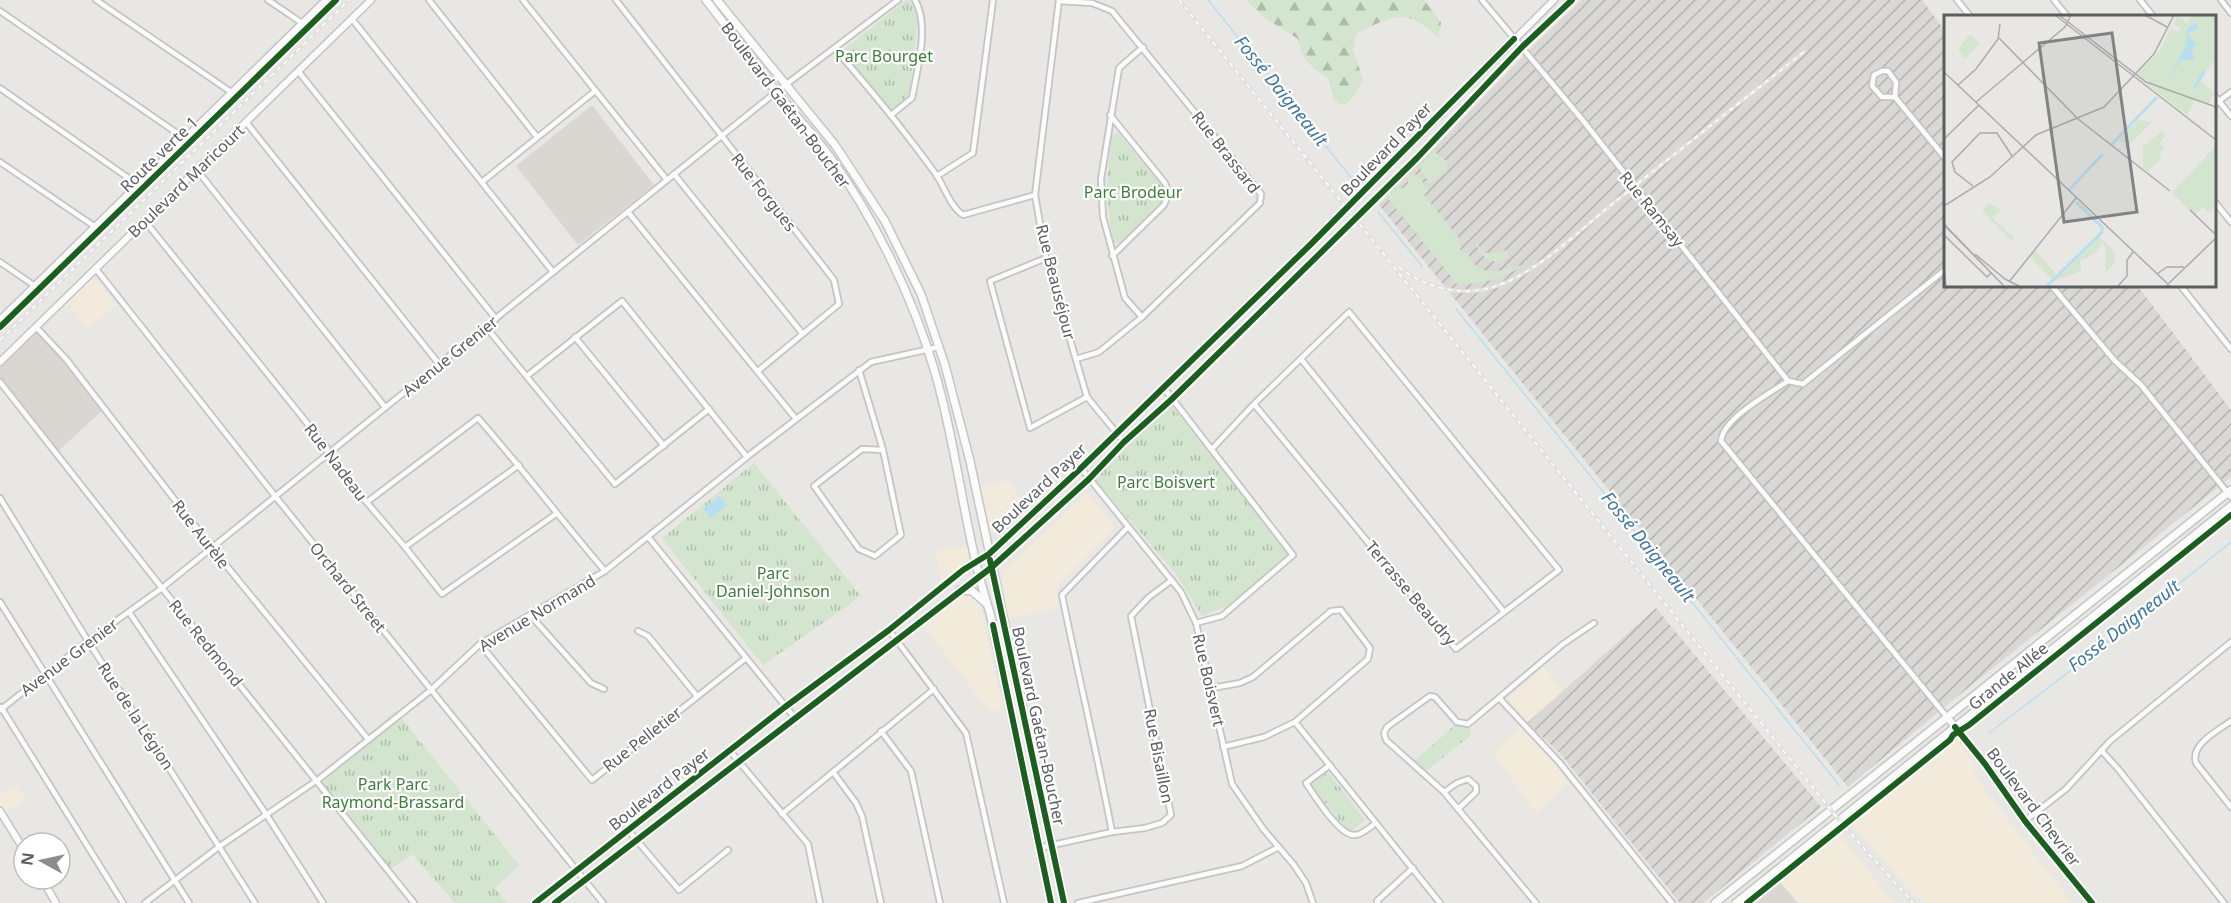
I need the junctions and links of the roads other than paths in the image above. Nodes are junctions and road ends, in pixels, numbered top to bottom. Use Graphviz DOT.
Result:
graph roads {
  1 [pos="96,0"];
  2 [pos="268,0"];
  3 [pos="326,0"];
  4 [pos="371,0"];
  5 [pos="429,0"];
  6 [pos="523,0"];
  7 [pos="616,0"];
  8 [pos="706,0"];
  9 [pos="717,0"];
  10 [pos="898,0"];
  11 [pos="915,0"];
  12 [pos="993,0"];
  13 [pos="1059,0"];
  14 [pos="1482,0"];
  15 [pos="1554,0"];
  16 [pos="1572,0"];
  17 [pos="1957,0"];
  18 [pos="2054,0"];
  19 [pos="2139,0"];
  20 [pos="2221,0"];
  21 [pos="0,11"];
  22 [pos="2231,13"];
  23 [pos="1969,15"];
  24 [pos="2066,15"];
  25 [pos="2151,15"];
  26 [pos="352,19"];
  27 [pos="302,23"];
  28 [pos="1514,39"];
  29 [pos="1143,47"];
  30 [pos="1522,47"];
  31 [pos="835,49"];
  32 [pos="298,71"];
  33 [pos="786,86"];
  34 [pos="0,88"];
  35 [pos="595,91"];
  36 [pos="231,92"];
  37 [pos="776,92"];
  38 [pos="2231,92"];
  39 [pos="1895,97"];
  40 [pos="2216,97"];
  41 [pos="2220,101"];
  42 [pos="2216,104"];
  43 [pos="891,115"];
  44 [pos="1110,115"];
  45 [pos="2231,116"];
  46 [pos="246,122"];
  47 [pos="721,136"];
  48 [pos="537,137"];
  49 [pos="184,138"];
  50 [pos="1944,157"];
  51 [pos="0,162"];
  52 [pos="197,170"];
  53 [pos="674,174"];
  54 [pos="936,176"];
  55 [pos="667,180"];
  56 [pos="482,182"];
  57 [pos="137,184"];
  58 [pos="1035,195"];
  59 [pos="2216,203"];
  60 [pos="628,212"];
  61 [pos="145,221"];
  62 [pos="2231,222"];
  63 [pos="94,226"];
  64 [pos="1302,253"];
  65 [pos="1112,256"];
  66 [pos="1046,258"];
  67 [pos="0,262"];
  68 [pos="1310,262"];
  69 [pos="96,269"];
  70 [pos="1944,271"];
  71 [pos="553,272"];
  72 [pos="35,286"];
  73 [pos="2052,286"];
  74 [pos="2182,286"];
  75 [pos="1142,317"];
  76 [pos="496,319"];
  77 [pos="0,320"];
  78 [pos="36,327"];
  79 [pos="486,327"];
  80 [pos="802,333"];
  81 [pos="575,337"];
  82 [pos="939,347"];
  83 [pos="2231,349"];
  84 [pos="927,350"];
  85 [pos="1076,359"];
  86 [pos="1301,359"];
  87 [pos="0,362"];
  88 [pos="439,364"];
  89 [pos="859,370"];
  90 [pos="758,371"];
  91 [pos="526,376"];
  92 [pos="1788,381"];
  93 [pos="0,382"];
  94 [pos="1164,388"];
  95 [pos="1087,397"];
  96 [pos="1172,399"];
  97 [pos="1254,404"];
  98 [pos="386,407"];
  99 [pos="709,409"];
  100 [pos="796,419"];
  101 [pos="1117,432"];
  102 [pos="1124,442"];
  103 [pos="664,446"];
  104 [pos="1212,449"];
  105 [pos="884,450"];
  106 [pos="327,456"];
  107 [pos="747,457"];
  108 [pos="519,465"];
  109 [pos="1081,468"];
  110 [pos="1089,479"];
  111 [pos="2230,493"];
  112 [pos="275,496"];
  113 [pos="0,498"];
  114 [pos="367,502"];
  115 [pos="2231,506"];
  116 [pos="1033,513"];
  117 [pos="556,514"];
  118 [pos="1041,522"];
  119 [pos="1127,528"];
  120 [pos="649,538"];
  121 [pos="405,547"];
  122 [pos="212,548"];
  123 [pos="989,554"];
  124 [pos="977,562"];
  125 [pos="992,567"];
  126 [pos="605,571"];
  127 [pos="979,576"];
  128 [pos="1172,580"];
  129 [pos="162,588"];
  130 [pos="960,590"];
  131 [pos="0,602"];
  132 [pos="987,605"];
  133 [pos="129,612"];
  134 [pos="1504,612"];
  135 [pos="531,616"];
  136 [pos="1196,623"];
  137 [pos="1594,623"];
  138 [pos="889,630"];
  139 [pos="638,631"];
  140 [pos="895,640"];
  141 [pos="88,641"];
  142 [pos="2231,642"];
  143 [pos="480,644"];
  144 [pos="746,658"];
  145 [pos="46,675"];
  146 [pos="1212,687"];
  147 [pos="604,689"];
  148 [pos="934,689"];
  149 [pos="431,690"];
  150 [pos="1018,693"];
  151 [pos="698,696"];
  152 [pos="1007,696"];
  153 [pos="1500,699"];
  154 [pos="785,707"];
  155 [pos="1,708"];
  156 [pos="1947,717"];
  157 [pos="795,718"];
  158 [pos="2231,721"];
  159 [pos="1294,722"];
  160 [pos="1955,727"];
  161 [pos="881,731"];
  162 [pos="368,739"];
  163 [pos="1223,747"];
  164 [pos="2101,750"];
  165 [pos="730,751"];
  166 [pos="740,761"];
  167 [pos="1330,765"];
  168 [pos="833,772"];
  169 [pos="316,780"];
  170 [pos="1444,792"];
  171 [pos="2231,807"];
  172 [pos="1458,809"];
  173 [pos="0,811"];
  174 [pos="782,813"];
  175 [pos="266,814"];
  176 [pos="2025,821"];
  177 [pos="1376,824"];
  178 [pos="628,830"];
  179 [pos="12,831"];
  180 [pos="1112,832"];
  181 [pos="637,839"];
  182 [pos="1051,845"];
  183 [pos="220,846"];
  184 [pos="1279,847"];
  185 [pos="1039,848"];
  186 [pos="728,850"];
  187 [pos="1413,868"];
  188 [pos="575,870"];
  189 [pos="584,879"];
  190 [pos="175,880"];
  191 [pos="123,903"];
  192 [pos="145,903"];
  193 [pos="189,903"];
  194 [pos="255,903"];
  195 [pos="323,903"];
  196 [pos="414,903"];
  197 [pos="535,903"];
  198 [pos="555,903"];
  199 [pos="603,903"];
  200 [pos="820,903"];
  201 [pos="881,903"];
  202 [pos="940,903"];
  203 [pos="1004,903"];
  204 [pos="1052,903"];
  205 [pos="1064,903"];
  206 [pos="1078,903"];
  207 [pos="1313,903"];
  208 [pos="1378,903"];
  209 [pos="1440,903"];
  210 [pos="1536,903"];
  211 [pos="1672,903"];
  212 [pos="1715,903"];
  213 [pos="1736,903"];
  214 [pos="2092,903"];
  215 [pos="2224,903"];
  1 -- 36 [label="street"];
  2 -- 27 [label="street"];
  3 -- 27 [label="street"];
  4 -- 26 [label="street, Boulevard Maricourt"];
  5 -- 48 [label="street"];
  6 -- 35 [label="street"];
  7 -- 47 [label="street, Rue Forgues"];
  8 -- 37 [label="main road, Boulevard Gaétan-Boucher"];
  9 -- 33 [label="main road, Boulevard Gaétan-Boucher"];
  10 -- 31 [label="street, Avenue Grenier"];
  11 -- 43 [label="street"];
  12 -- 54 [label="street"];
  13 -- 29 [label="street, Rue Brassard"];
  13 -- 58 [label="street, Rue Beauséjour"];
  14 -- 28 [label="street, Rue Ramsay"];
  15 -- 28 [label="street, Boulevard Payer"];
  16 -- 30 [label="street, Boulevard Payer"];
  17 -- 23 [label="street"];
  18 -- 24 [label="street"];
  19 -- 25 [label="street"];
  20 -- 22 [label="street"];
  21 -- 49 [label="street"];
  26 -- 32 [label="street, Boulevard Maricourt"];
  26 -- 56 [label="street"];
  27 -- 36 [label="street"];
  28 -- 30 [label="street, Rue Ramsay"];
  28 -- 64 [label="street, Boulevard Payer"];
  29 -- 44 [label="street"];
  29 -- 75 [label="street, Rue Brassard"];
  30 -- 68 [label="street, Boulevard Payer"];
  30 -- 92 [label="street, Rue Ramsay"];
  31 -- 33 [label="street, Avenue Grenier"];
  31 -- 43 [label="street"];
  32 -- 46 [label="street, Boulevard Maricourt"];
  32 -- 76 [label="street"];
  33 -- 37 [label="street, Avenue Grenier"];
  33 -- 82 [label="main road, Boulevard Gaétan-Boucher"];
  34 -- 57 [label="street"];
  35 -- 48 [label="street"];
  35 -- 55 [label="street"];
  36 -- 49 [label="street"];
  37 -- 47 [label="street, Avenue Grenier"];
  37 -- 84 [label="main road, Boulevard Gaétan-Boucher"];
  38 -- 41 [label="street"];
  39 -- 39 [label="street"];
  39 -- 50 [label="street"];
  40 -- 41 [label="street"];
  41 -- 42 [label="street"];
  41 -- 45 [label="street"];
  43 -- 54 [label="street"];
  44 -- 65 [label="street"];
  44 -- 65 [label="street"];
  46 -- 52 [label="street, Boulevard Maricourt"];
  46 -- 88 [label="street"];
  47 -- 53 [label="street, Avenue Grenier"];
  47 -- 80 [label="street, Rue Forgues"];
  48 -- 56 [label="street"];
  49 -- 57 [label="street"];
  51 -- 63 [label="street"];
  52 -- 61 [label="street, Boulevard Maricourt"];
  52 -- 98 [label="street"];
  53 -- 55 [label="street, Avenue Grenier"];
  53 -- 80 [label="street"];
  54 -- 58 [label="street"];
  55 -- 60 [label="street, Avenue Grenier"];
  56 -- 71 [label="street"];
  57 -- 63 [label="street"];
  58 -- 66 [label="street, Rue Beauséjour"];
  59 -- 62 [label="street"];
  60 -- 71 [label="street, Avenue Grenier"];
  60 -- 90 [label="street"];
  61 -- 69 [label="street, Boulevard Maricourt"];
  61 -- 106 [label="street, Rue Nadeau"];
  63 -- 72 [label="street"];
  64 -- 68 [label="street"];
  64 -- 94 [label="street, Boulevard Payer"];
  65 -- 75 [label="street"];
  66 -- 85 [label="street, Rue Beauséjour"];
  66 -- 95 [label="street"];
  67 -- 72 [label="street"];
  68 -- 96 [label="street, Boulevard Payer"];
  69 -- 78 [label="street, Boulevard Maricourt"];
  69 -- 112 [label="street, Orchard Street"];
  70 -- 92 [label="street"];
  71 -- 76 [label="street, Avenue Grenier"];
  72 -- 77 [label="street"];
  73 -- 111 [label="street"];
  74 -- 83 [label="street"];
  75 -- 85 [label="street, Rue Brassard"];
  76 -- 79 [label="street, Avenue Grenier"];
  78 -- 87 [label="street, Boulevard Maricourt"];
  78 -- 122 [label="street, Rue Aurèle"];
  79 -- 88 [label="street, Avenue Grenier"];
  79 -- 91 [label="street"];
  80 -- 90 [label="street, Rue Forgues"];
  81 -- 91 [label="street"];
  81 -- 99 [label="street"];
  81 -- 103 [label="street"];
  82 -- 84 [label="street, Avenue Normand"];
  82 -- 123 [label="main road, Boulevard Gaétan-Boucher"];
  84 -- 89 [label="street, Avenue Normand"];
  84 -- 124 [label="main road, Boulevard Gaétan-Boucher"];
  85 -- 95 [label="street, Rue Beauséjour"];
  86 -- 97 [label="street"];
  86 -- 134 [label="street"];
  86 -- 134 [label="street, Terrasse Beaudry"];
  88 -- 98 [label="street, Avenue Grenier"];
  89 -- 100 [label="street, Avenue Normand"];
  89 -- 105 [label="street"];
  90 -- 100 [label="street"];
  91 -- 103 [label="street"];
  92 -- 156 [label="street"];
  93 -- 129 [label="street, Rue Redmond"];
  94 -- 96 [label="street"];
  94 -- 101 [label="street, Boulevard Payer"];
  95 -- 101 [label="street, Rue Beauséjour"];
  96 -- 102 [label="street, Boulevard Payer"];
  96 -- 104 [label="street"];
  97 -- 104 [label="street"];
  97 -- 134 [label="street, Terrasse Beaudry"];
  98 -- 106 [label="street, Avenue Grenier"];
  99 -- 103 [label="street"];
  99 -- 107 [label="street"];
  100 -- 107 [label="street, Avenue Normand"];
  101 -- 102 [label="street, Rue Beauséjour"];
  101 -- 109 [label="street, Boulevard Payer"];
  102 -- 110 [label="street, Boulevard Payer"];
  104 -- 136 [label="street"];
  105 -- 105 [label="street"];
  106 -- 112 [label="street, Avenue Grenier"];
  106 -- 114 [label="street, Rue Nadeau"];
  107 -- 120 [label="street, Avenue Normand"];
  108 -- 114 [label="street"];
  108 -- 117 [label="street"];
  108 -- 121 [label="street"];
  109 -- 110 [label="street, Rue Boisvert"];
  109 -- 116 [label="street, Boulevard Payer"];
  110 -- 118 [label="street, Boulevard Payer"];
  110 -- 119 [label="street, Rue Boisvert"];
  111 -- 156 [label="main road, Grande Allée"];
  112 -- 122 [label="street, Avenue Grenier"];
  112 -- 149 [label="street, Orchard Street"];
  113 -- 141 [label="street, Rue de la Légion"];
  114 -- 121 [label="street, Rue Nadeau"];
  115 -- 160 [label="main road, Grande Allée"];
  116 -- 118 [label="street"];
  116 -- 123 [label="street, Boulevard Payer"];
  117 -- 121 [label="street, Rue Nadeau"];
  117 -- 126 [label="street"];
  118 -- 125 [label="street, Boulevard Payer"];
  119 -- 128 [label="street, Rue Boisvert"];
  119 -- 180 [label="street"];
  120 -- 126 [label="street, Avenue Normand"];
  120 -- 144 [label="street"];
  122 -- 129 [label="street, Avenue Grenier"];
  122 -- 162 [label="street, Rue Aurèle"];
  123 -- 124 [label="street, Boulevard Payer"];
  123 -- 125 [label="main road, Boulevard Gaétan-Boucher"];
  124 -- 127 [label="main road, Boulevard Gaétan-Boucher"];
  124 -- 138 [label="street, Boulevard Payer"];
  125 -- 127 [label="street, Boulevard Payer"];
  125 -- 150 [label="main road, Boulevard Gaétan-Boucher"];
  126 -- 135 [label="street, Avenue Normand"];
  127 -- 130 [label="street, Boulevard Payer"];
  127 -- 132 [label="main road, Boulevard Gaétan-Boucher"];
  128 -- 136 [label="street, Rue Boisvert"];
  128 -- 180 [label="street, Rue Bisaillon"];
  129 -- 133 [label="street, Avenue Grenier"];
  129 -- 169 [label="street, Rue Redmond"];
  130 -- 132 [label="main road"];
  130 -- 140 [label="street, Boulevard Payer"];
  131 -- 145 [label="street"];
  132 -- 152 [label="main road, Boulevard Gaétan-Boucher"];
  133 -- 141 [label="street, Avenue Grenier"];
  133 -- 175 [label="street"];
  135 -- 143 [label="street, Avenue Normand"];
  135 -- 147 [label="street"];
  136 -- 146 [label="street, Rue Boisvert"];
  137 -- 153 [label="street"];
  138 -- 140 [label="street"];
  138 -- 154 [label="street, Boulevard Payer"];
  139 -- 151 [label="street"];
  140 -- 148 [label="street"];
  140 -- 157 [label="street, Boulevard Payer"];
  141 -- 145 [label="street, Avenue Grenier"];
  141 -- 183 [label="street, Rue de la Légion"];
  142 -- 164 [label="street"];
  143 -- 149 [label="street, Avenue Normand"];
  143 -- 151 [label="street, Rue Pelletier"];
  144 -- 151 [label="street, Rue Pelletier"];
  144 -- 154 [label="street"];
  145 -- 155 [label="street, Avenue Grenier"];
  145 -- 190 [label="street"];
  146 -- 159 [label="street"];
  146 -- 163 [label="street, Rue Boisvert"];
  148 -- 161 [label="street"];
  148 -- 203 [label="street"];
  149 -- 162 [label="street, Avenue Normand"];
  149 -- 188 [label="street, Orchard Street"];
  150 -- 152 [label="main road"];
  150 -- 182 [label="main road, Boulevard Gaétan-Boucher"];
  152 -- 185 [label="main road, Boulevard Gaétan-Boucher"];
  153 -- 170 [label="street"];
  153 -- 211 [label="street"];
  154 -- 157 [label="street"];
  154 -- 165 [label="street, Boulevard Payer"];
  155 -- 191 [label="street"];
  156 -- 160 [label="street, Boulevard Chevrier"];
  156 -- 212 [label="main road, Grande Allée"];
  157 -- 166 [label="street, Boulevard Payer"];
  158 -- 171 [label="street"];
  159 -- 163 [label="street"];
  159 -- 167 [label="street"];
  160 -- 176 [label="street, Boulevard Chevrier"];
  160 -- 213 [label="main road, Grande Allée"];
  161 -- 168 [label="street"];
  161 -- 202 [label="street"];
  162 -- 169 [label="street, Avenue Normand"];
  163 -- 184 [label="street, Rue Boisvert"];
  164 -- 176 [label="street"];
  164 -- 215 [label="street"];
  165 -- 166 [label="street"];
  165 -- 178 [label="street, Boulevard Payer"];
  166 -- 174 [label="street"];
  166 -- 181 [label="street, Boulevard Payer"];
  167 -- 177 [label="street"];
  167 -- 177 [label="street"];
  168 -- 174 [label="street"];
  168 -- 201 [label="street"];
  169 -- 175 [label="street, Avenue Normand"];
  169 -- 196 [label="street, Rue Redmond"];
  170 -- 172 [label="street"];
  170 -- 172 [label="street"];
  172 -- 210 [label="street"];
  173 -- 179 [label="street"];
  174 -- 200 [label="street"];
  175 -- 183 [label="street, Avenue Normand"];
  175 -- 195 [label="street"];
  176 -- 214 [label="street, Boulevard Chevrier"];
  177 -- 187 [label="street"];
  178 -- 181 [label="street"];
  178 -- 188 [label="street, Boulevard Payer"];
  180 -- 182 [label="street, Rue Bisaillon"];
  181 -- 186 [label="street"];
  181 -- 189 [label="street, Boulevard Payer"];
  182 -- 185 [label="street, Rue Bisaillon"];
  182 -- 205 [label="main road, Boulevard Gaétan-Boucher"];
  183 -- 190 [label="street, Avenue Normand"];
  183 -- 194 [label="street, Rue de la Légion"];
  184 -- 206 [label="street"];
  184 -- 207 [label="street, Rue Boisvert"];
  185 -- 204 [label="main road, Boulevard Gaétan-Boucher"];
  187 -- 208 [label="street"];
  187 -- 209 [label="street"];
  188 -- 189 [label="street, Orchard Street"];
  188 -- 197 [label="street, Boulevard Payer"];
  189 -- 198 [label="street, Boulevard Payer"];
  189 -- 199 [label="street, Orchard Street"];
  190 -- 192 [label="street, Avenue Normand"];
  190 -- 193 [label="street"];
}
